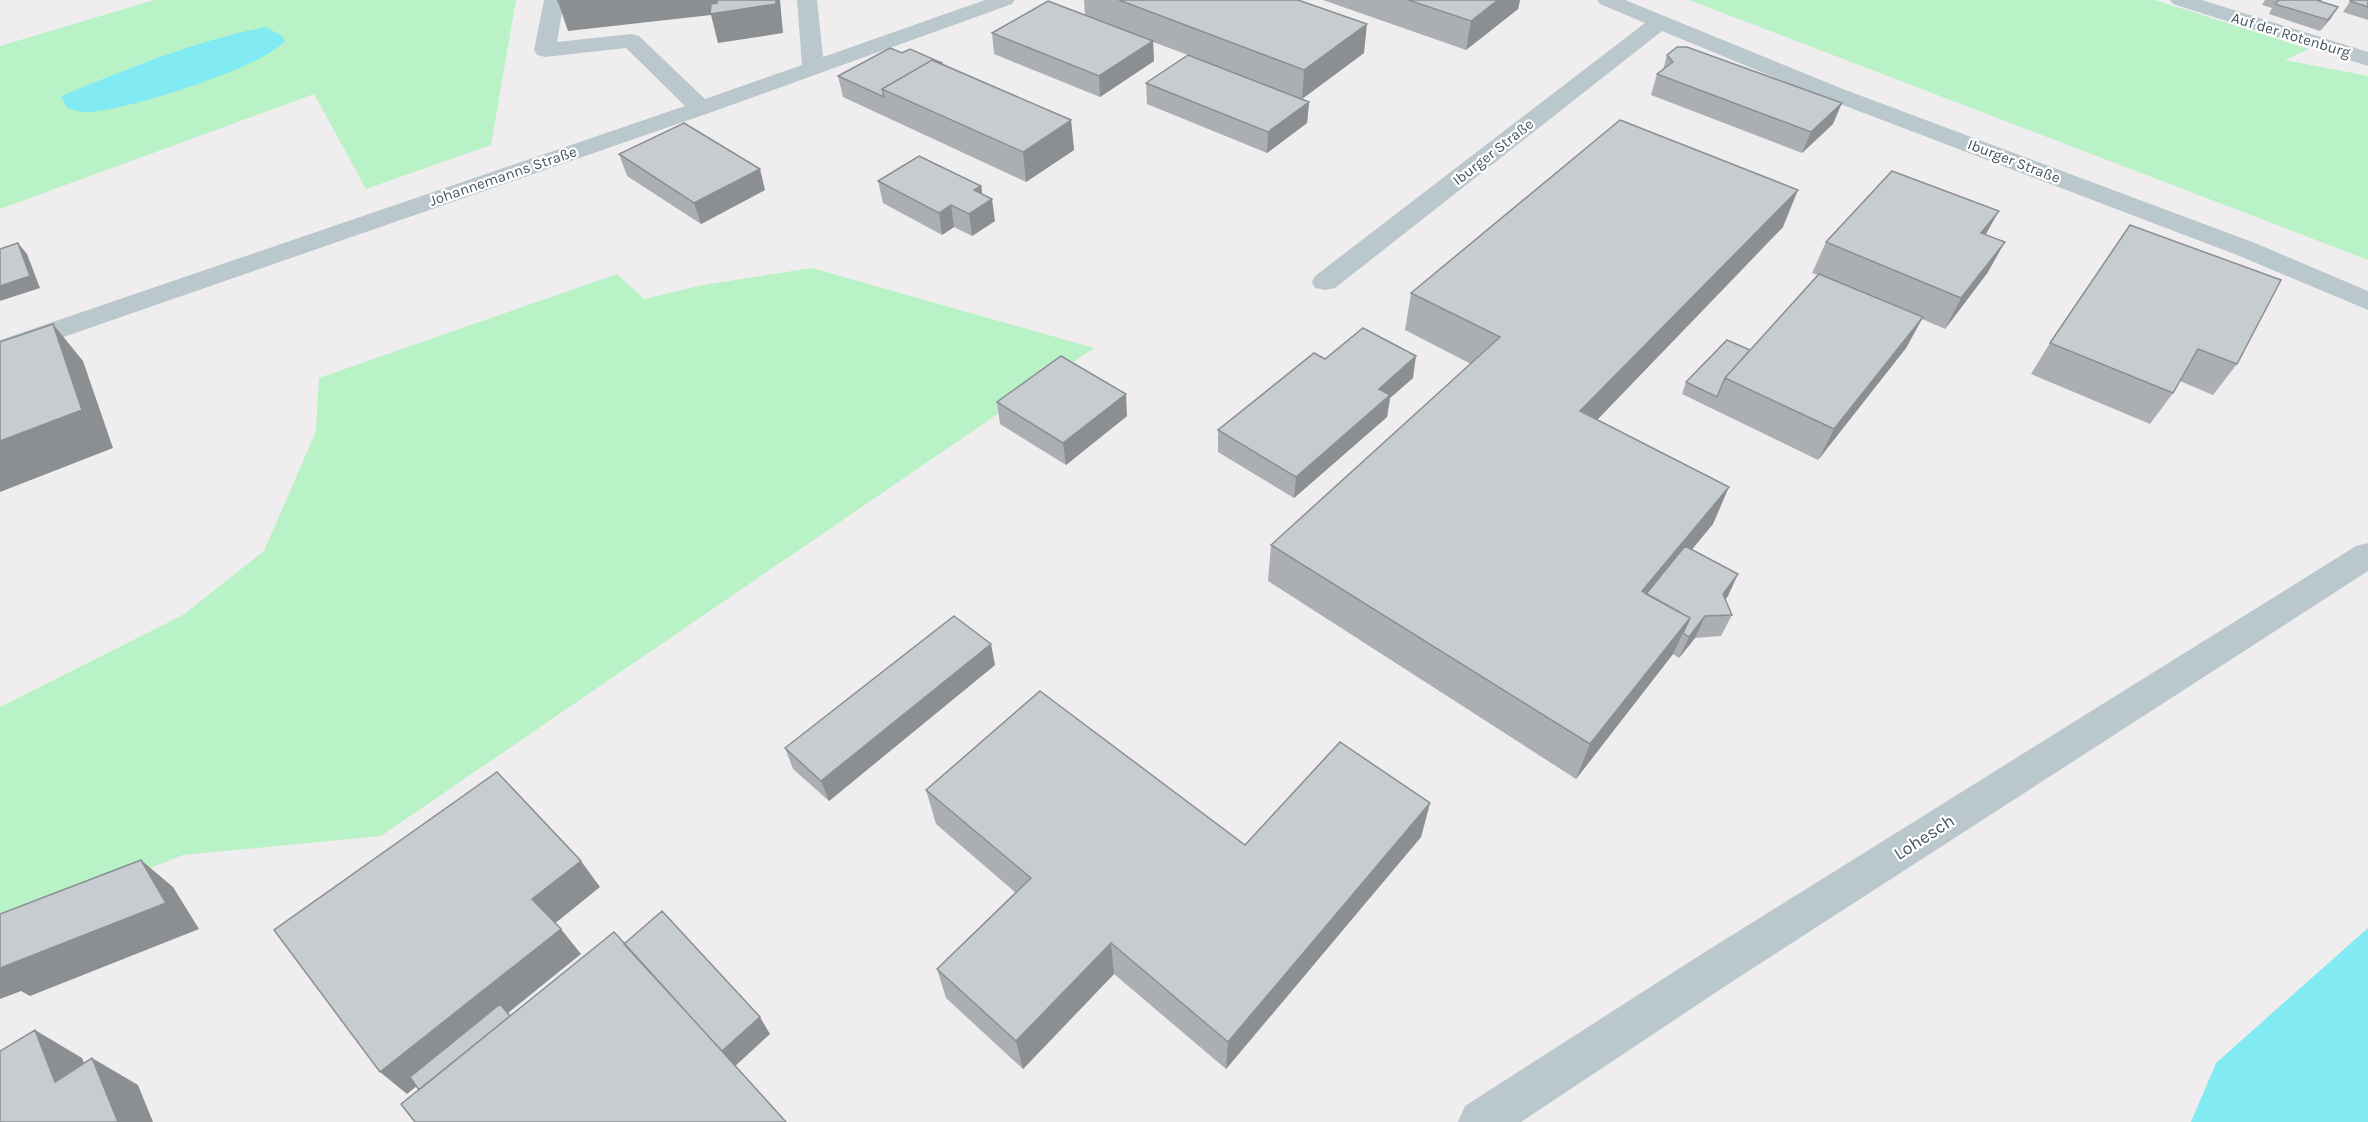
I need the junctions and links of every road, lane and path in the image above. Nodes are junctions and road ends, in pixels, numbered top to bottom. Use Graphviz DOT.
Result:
graph roads {
  1 [pos="554,0"];
  2 [pos="807,0"];
  3 [pos="1005,0"];
  4 [pos="1607,0"];
  5 [pos="2180,0"];
  6 [pos="1660,22"];
  7 [pos="2368,59"];
  8 [pos="813,68"];
  9 [pos="701,108"];
  10 [pos="1325,282"];
  11 [pos="2368,301"];
  12 [pos="0,350"];
  13 [pos="2368,555"];
  14 [pos="1481,1122"];
  1 -- 9 [label="street"];
  2 -- 8 [label="street"];
  3 -- 8 [label="street, Johannemanns Straße"];
  4 -- 6 [label="street, Iburger Straße"];
  5 -- 7 [label="street, Auf der Rotenburg"];
  6 -- 10 [label="street, Iburger Straße"];
  6 -- 11 [label="street, Iburger Straße"];
  8 -- 9 [label="street, Johannemanns Straße"];
  9 -- 12 [label="street, Johannemanns Straße"];
  13 -- 14 [label="street, Lohesch"];
}
